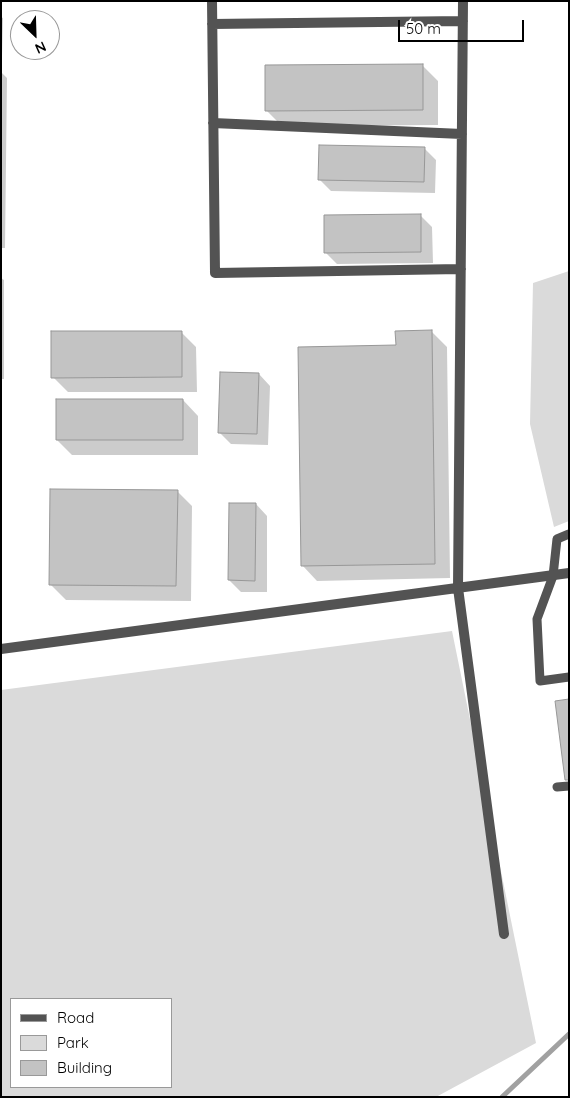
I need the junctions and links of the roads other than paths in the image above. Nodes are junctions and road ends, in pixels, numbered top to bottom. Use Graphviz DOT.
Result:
graph roads {
  1 [pos="212,1"];
  2 [pos="463,1"];
  3 [pos="463,21"];
  4 [pos="212,24"];
  5 [pos="213,123"];
  6 [pos="462,134"];
  7 [pos="461,269"];
  8 [pos="569,534"];
  9 [pos="569,573"];
  10 [pos="553,576"];
  11 [pos="458,588"];
  12 [pos="1,650"];
  13 [pos="569,677"];
  14 [pos="569,786"];
  15 [pos="557,787"];
  16 [pos="504,934"];
  1 -- 4 [label="street"];
  2 -- 3 [label="street"];
  3 -- 4 [label="street"];
  3 -- 6 [label="street"];
  4 -- 5 [label="street"];
  5 -- 6 [label="street"];
  5 -- 7 [label="street"];
  6 -- 7 [label="street"];
  7 -- 11 [label="street"];
  8 -- 10 [label="lane"];
  9 -- 10 [label="street"];
  10 -- 11 [label="street"];
  10 -- 13 [label="lane"];
  11 -- 12 [label="street"];
  11 -- 16 [label="street"];
  14 -- 15 [label="lane"];
}
